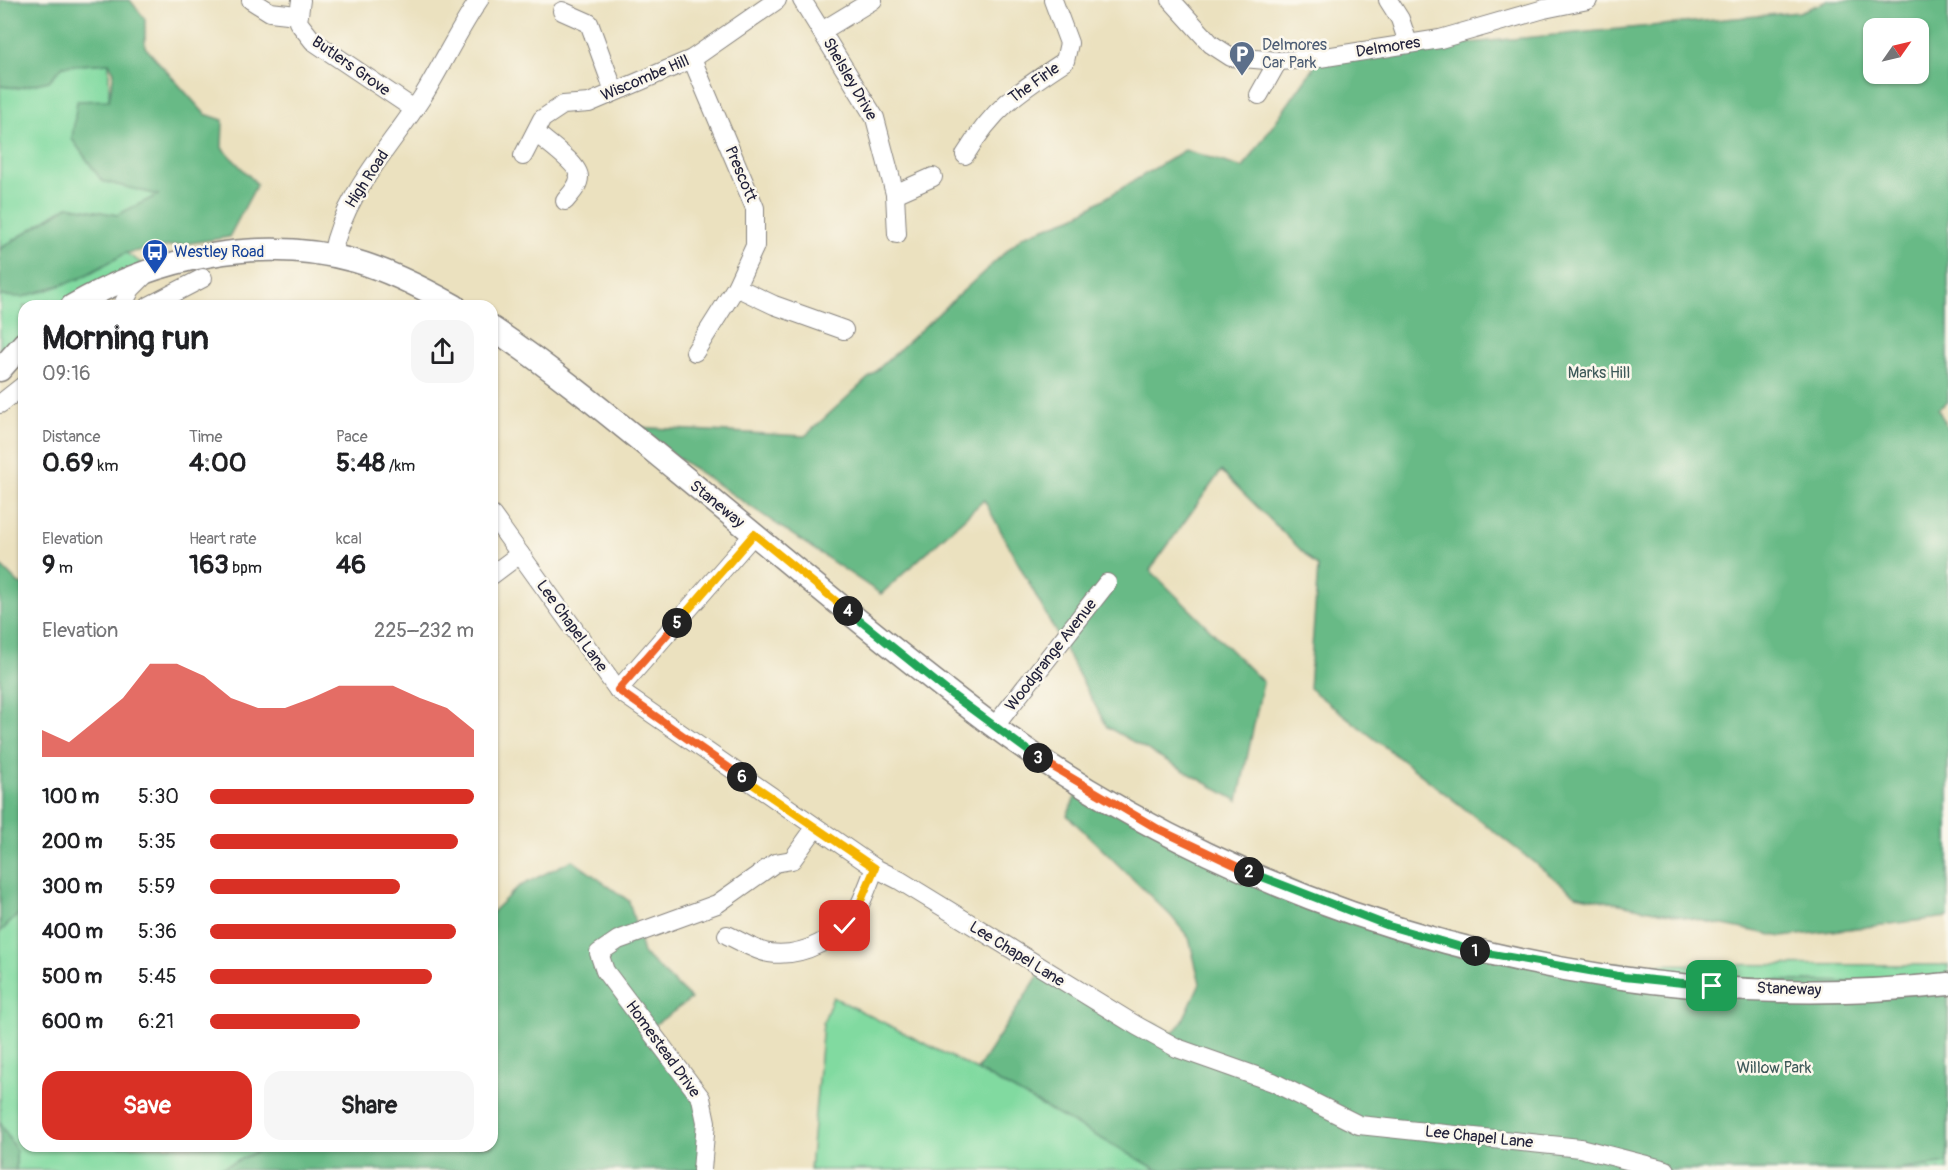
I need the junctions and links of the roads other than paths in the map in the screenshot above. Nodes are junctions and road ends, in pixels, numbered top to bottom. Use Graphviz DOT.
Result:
graph roads {
  1 [pos="251,0"];
  2 [pos="479,0"];
  3 [pos="777,0"];
  4 [pos="802,0"];
  5 [pos="873,0"];
  6 [pos="1053,0"];
  7 [pos="1171,0"];
  8 [pos="1388,0"];
  9 [pos="1588,0"];
  10 [pos="299,8"];
  11 [pos="562,11"];
  12 [pos="822,31"];
  13 [pos="1408,43"];
  14 [pos="692,59"];
  15 [pos="1278,61"];
  16 [pos="615,91"];
  17 [pos="1259,95"];
  18 [pos="414,109"];
  19 [pos="536,133"];
  20 [pos="965,155"];
  21 [pos="523,156"];
  22 [pos="933,177"];
  23 [pos="895,194"];
  24 [pos="565,201"];
  25 [pos="897,234"];
  26 [pos="332,255"];
  27 [pos="150,268"];
  28 [pos="203,278"];
  29 [pos="736,287"];
  30 [pos="84,300"];
  31 [pos="125,300"];
  32 [pos="160,300"];
  33 [pos="443,300"];
  34 [pos="844,330"];
  35 [pos="498,332"];
  36 [pos="18,342"];
  37 [pos="18,350"];
  38 [pos="695,352"];
  39 [pos="0,355"];
  40 [pos="0,370"];
  41 [pos="18,390"];
  42 [pos="0,404"];
  43 [pos="498,523"];
  44 [pos="754,534"];
  45 [pos="520,554"];
  46 [pos="498,570"];
  47 [pos="1107,583"];
  48 [pos="618,690"];
  49 [pos="994,727"];
  50 [pos="815,828"];
  51 [pos="875,868"];
  52 [pos="727,935"];
  53 [pos="1948,984"];
  54 [pos="702,1170"];
  55 [pos="1666,1170"];
  1 -- 10 [label="street, Butlers Grove"];
  2 -- 18 [label="street, High Road"];
  3 -- 14 [label="street, Wiscombe Hill"];
  4 -- 12 [label="street, Shelsley Drive"];
  5 -- 12 [label="street"];
  6 -- 20 [label="street, The Firle"];
  7 -- 15 [label="street, Delmores"];
  8 -- 13 [label="street"];
  9 -- 13 [label="street, Delmores"];
  10 -- 18 [label="street, Butlers Grove"];
  11 -- 16 [label="street"];
  12 -- 23 [label="street, Shelsley Drive"];
  13 -- 15 [label="street, Delmores"];
  14 -- 16 [label="street, Wiscombe Hill"];
  14 -- 29 [label="street, Prescott"];
  15 -- 17 [label="street"];
  16 -- 19 [label="street, Wiscombe Hill"];
  18 -- 26 [label="street, High Road"];
  19 -- 21 [label="street, Wiscombe Hill"];
  19 -- 24 [label="street"];
  22 -- 23 [label="street"];
  23 -- 25 [label="street, Shelsley Drive"];
  26 -- 27 [label="main road"];
  26 -- 33 [label="main road"];
  27 -- 30 [label="main road"];
  27 -- 31 [label="street"];
  28 -- 32 [label="street"];
  29 -- 34 [label="street"];
  29 -- 38 [label="street, Prescott"];
  35 -- 44 [label="main road, Staneway"];
  36 -- 39 [label="main road"];
  37 -- 40 [label="main road"];
  41 -- 42 [label="street"];
  43 -- 45 [label="street, Lee Chapel Lane"];
  44 -- 48 [label="street"];
  44 -- 49 [label="main road, Staneway"];
  45 -- 46 [label="street"];
  45 -- 48 [label="street, Lee Chapel Lane"];
  47 -- 49 [label="street, Woodgrange Avenue"];
  48 -- 50 [label="street, Lee Chapel Lane"];
  49 -- 53 [label="main road, Staneway"];
  50 -- 51 [label="street, Lee Chapel Lane"];
  50 -- 54 [label="street, Homestead Drive"];
  51 -- 52 [label="street"];
  51 -- 55 [label="street, Lee Chapel Lane"];
}
